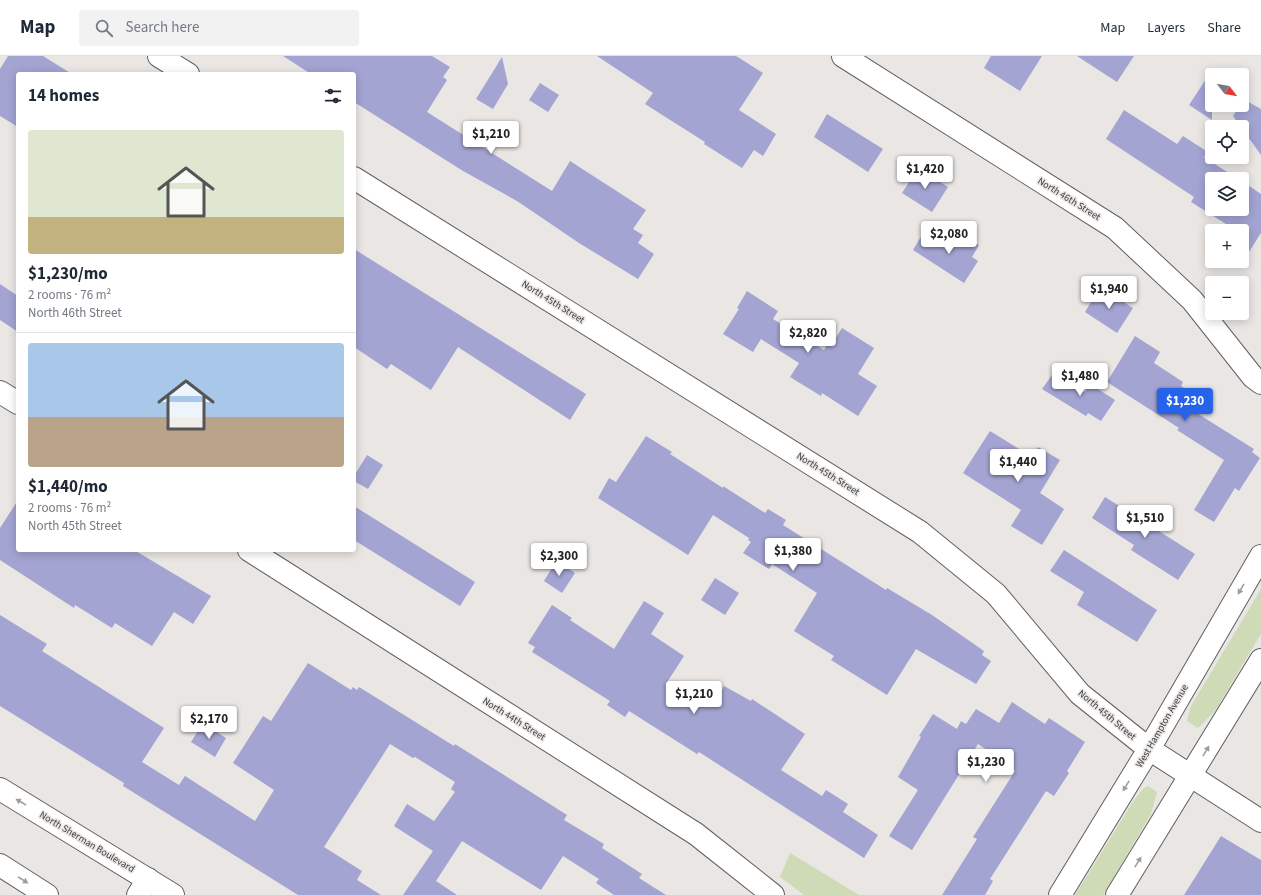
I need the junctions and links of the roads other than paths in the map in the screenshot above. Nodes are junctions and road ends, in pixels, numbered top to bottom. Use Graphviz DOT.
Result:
graph roads {
  1 [pos="159,56"];
  2 [pos="843,56"];
  3 [pos="185,72"];
  4 [pos="356,179"];
  5 [pos="1261,383"];
  6 [pos="0,392"];
  7 [pos="16,402"];
  8 [pos="252,552"];
  9 [pos="1261,556"];
  10 [pos="1261,660"];
  11 [pos="1149,749"];
  12 [pos="1190,777"];
  13 [pos="0,789"];
  14 [pos="1261,821"];
  15 [pos="0,865"];
  16 [pos="143,887"];
  17 [pos="47,895"];
  18 [pos="173,895"];
  19 [pos="773,895"];
  20 [pos="1060,895"];
  21 [pos="1117,895"];
  1 -- 3 [label="street"];
  2 -- 5 [label="street, North 46th Street"];
  4 -- 11 [label="street, North 45th Street"];
  6 -- 7 [label="street"];
  8 -- 19 [label="street, North 44th Street"];
  9 -- 11 [label="street, West Hampton Avenue, one-way"];
  12 -- 10 [label="street, one-way"];
  11 -- 12 [label="street, North 45th Street"];
  11 -- 20 [label="street, West Hampton Avenue, one-way"];
  12 -- 14 [label="street, North 45th Street"];
  21 -- 12 [label="street, one-way"];
  16 -- 13 [label="street, North Sherman Boulevard, one-way"];
  15 -- 17 [label="street, one-way"];
  16 -- 18 [label="street, North Sherman Boulevard"];
}
